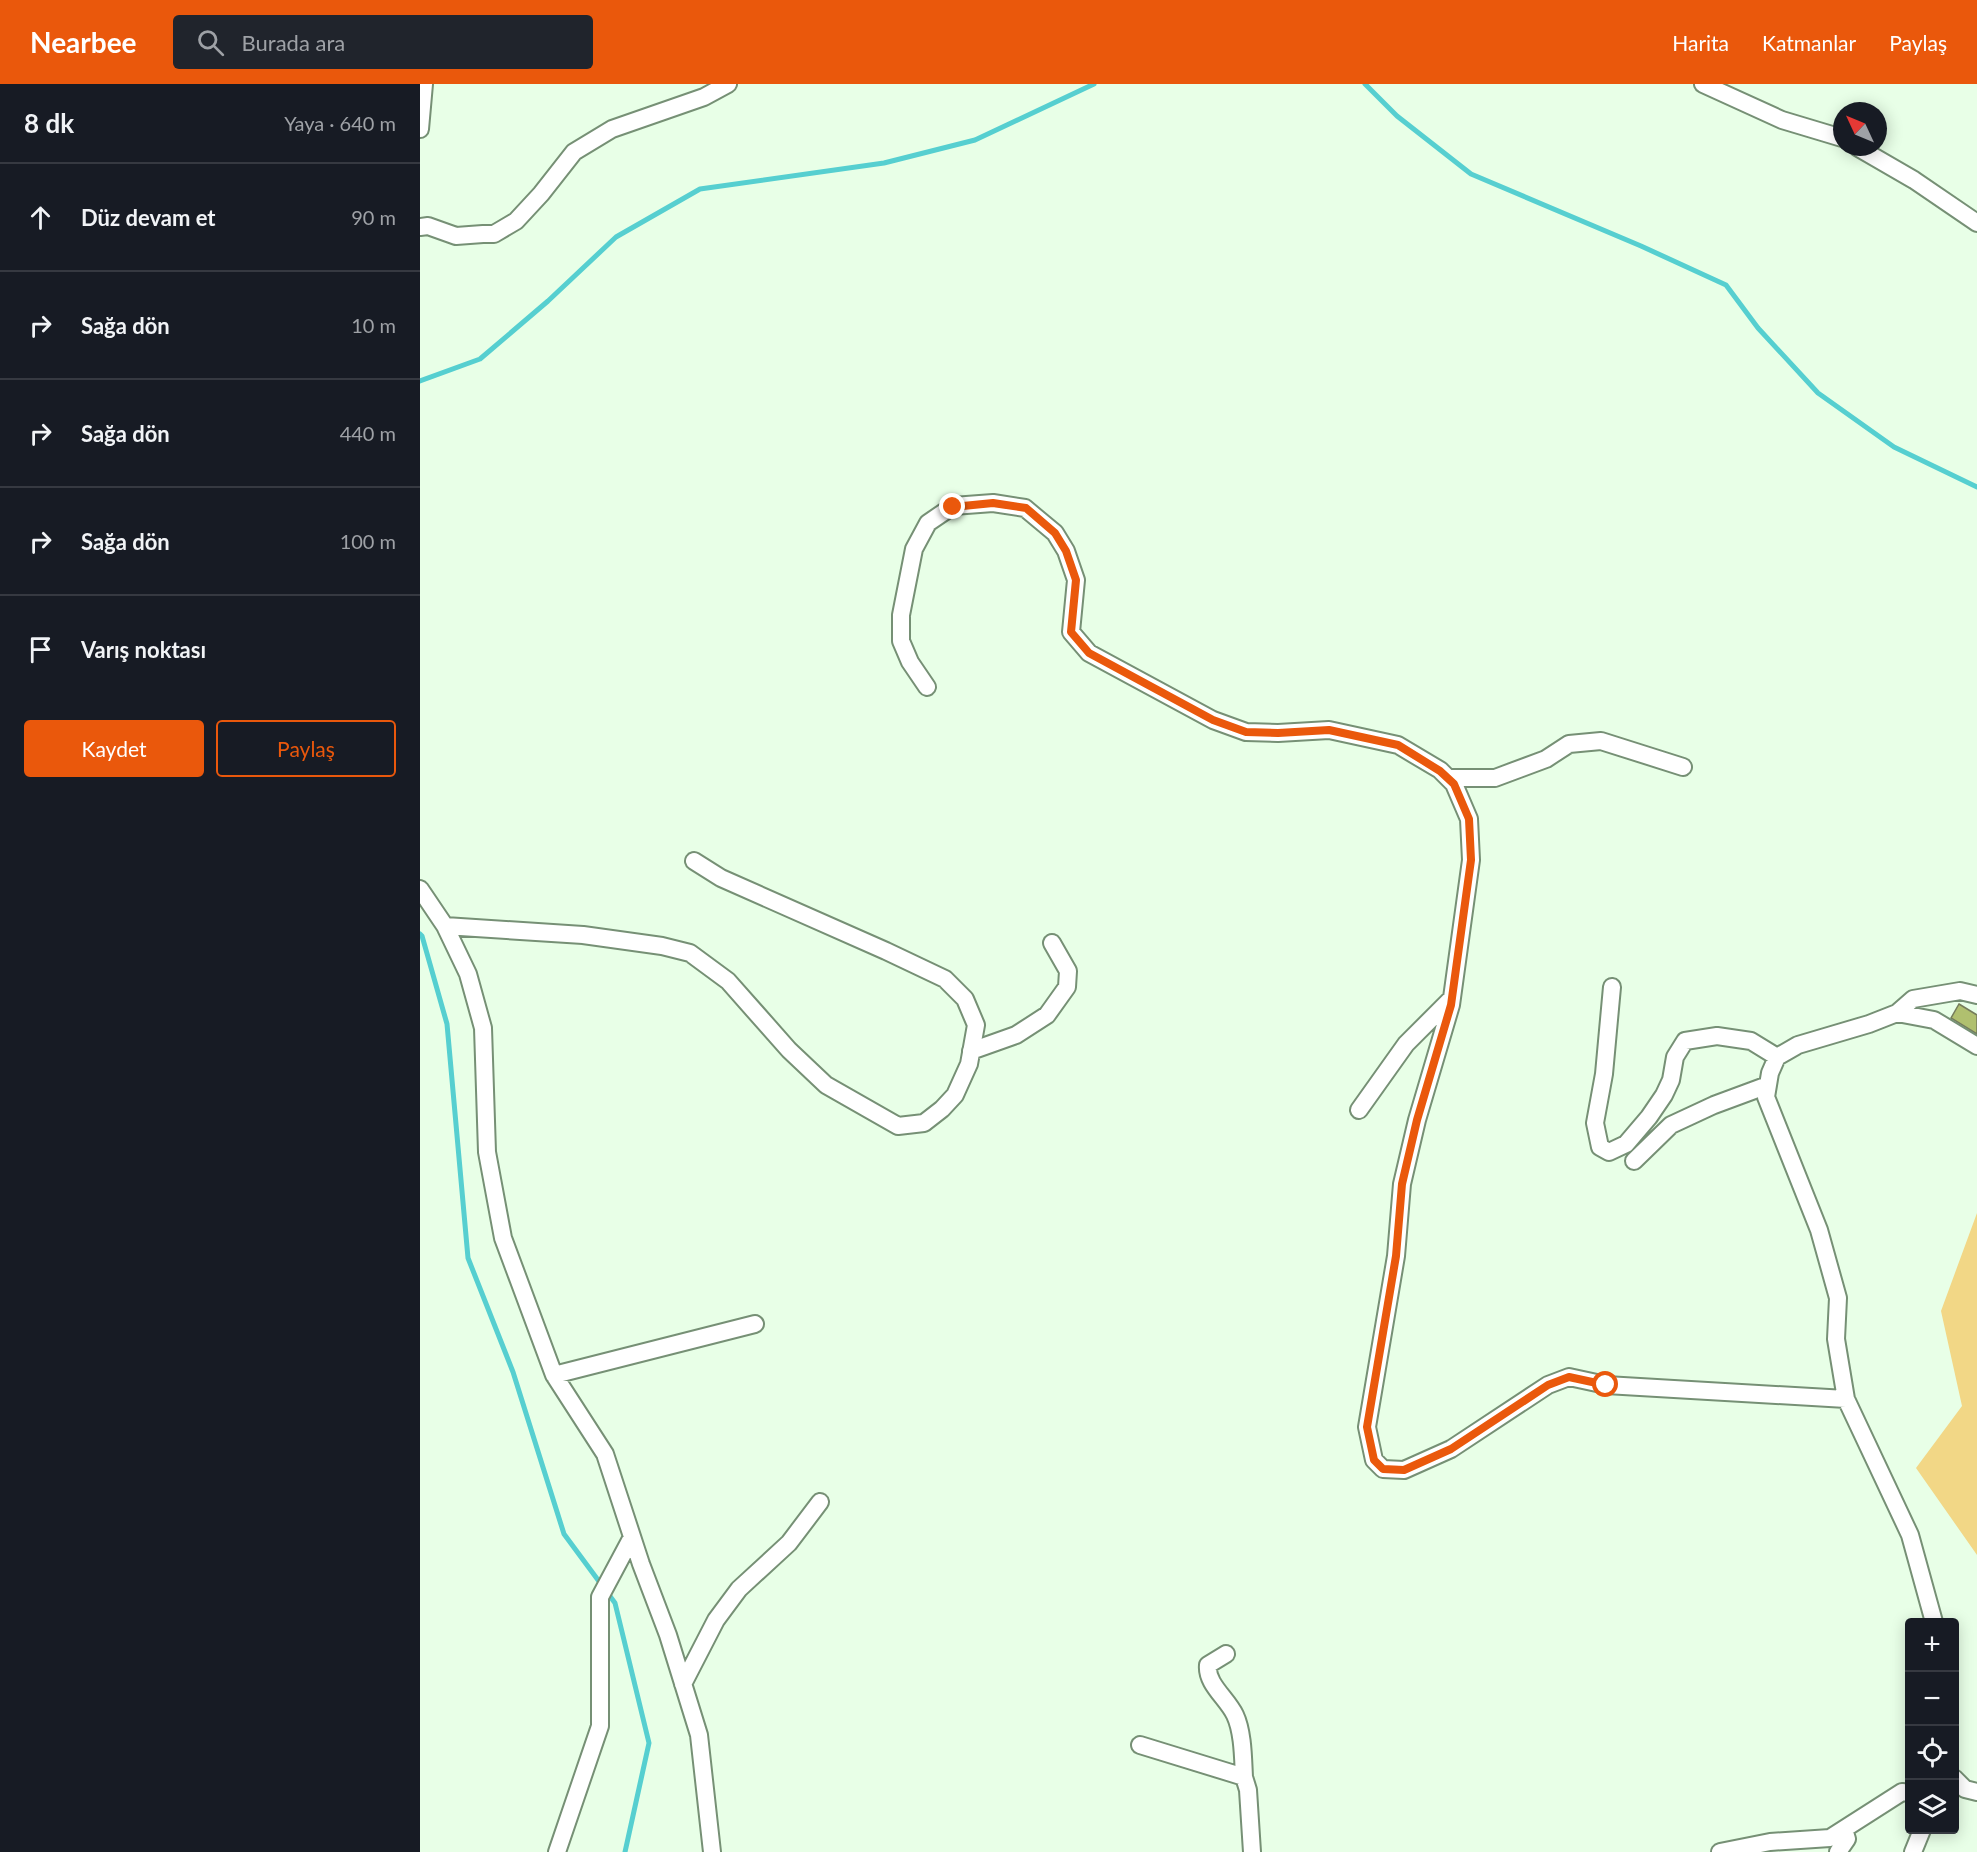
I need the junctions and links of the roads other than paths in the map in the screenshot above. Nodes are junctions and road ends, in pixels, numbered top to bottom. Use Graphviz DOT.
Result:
graph roads {
  1 [pos="424,84"];
  2 [pos="728,84"];
  3 [pos="1703,84"];
  4 [pos="420,129"];
  5 [pos="1833,135"];
  6 [pos="1873,156"];
  7 [pos="1977,224"];
  8 [pos="420,227"];
  9 [pos="927,687"];
  10 [pos="1683,767"];
  11 [pos="1448,778"];
  12 [pos="694,861"];
  13 [pos="420,889"];
  14 [pos="445,926"];
  15 [pos="1052,943"];
  16 [pos="1612,987"];
  17 [pos="1977,996"];
  18 [pos="1452,999"];
  19 [pos="1897,1013"];
  20 [pos="1977,1046"];
  21 [pos="971,1051"];
  22 [pos="1777,1057"];
  23 [pos="1768,1085"];
  24 [pos="1359,1110"];
  25 [pos="1634,1161"];
  26 [pos="755,1324"];
  27 [pos="554,1375"];
  28 [pos="1846,1399"];
  29 [pos="820,1502"];
  30 [pos="632,1536"];
  31 [pos="1933,1618"];
  32 [pos="1226,1654"];
  33 [pos="683,1684"];
  34 [pos="1140,1745"];
  35 [pos="1244,1777"];
  36 [pos="1956,1780"];
  37 [pos="1905,1789"];
  38 [pos="1977,1792"];
  39 [pos="1844,1829"];
  40 [pos="1920,1834"];
  41 [pos="557,1852"];
  42 [pos="712,1852"];
  43 [pos="1252,1852"];
  44 [pos="1720,1852"];
  45 [pos="1838,1852"];
  46 [pos="1913,1852"];
  1 -- 4 [label="street"];
  2 -- 8 [label="street"];
  3 -- 5 [label="street"];
  6 -- 7 [label="street"];
  9 -- 11 [label="street"];
  10 -- 11 [label="street"];
  11 -- 18 [label="street"];
  12 -- 21 [label="street"];
  13 -- 14 [label="street"];
  14 -- 21 [label="street"];
  14 -- 27 [label="street"];
  15 -- 21 [label="street"];
  16 -- 22 [label="street"];
  17 -- 19 [label="street"];
  18 -- 24 [label="street"];
  18 -- 28 [label="street"];
  19 -- 20 [label="street"];
  19 -- 22 [label="street"];
  22 -- 23 [label="street"];
  23 -- 25 [label="street"];
  23 -- 28 [label="street"];
  26 -- 27 [label="street"];
  27 -- 30 [label="street"];
  28 -- 31 [label="street"];
  29 -- 33 [label="street"];
  30 -- 33 [label="street"];
  30 -- 41 [label="street"];
  32 -- 35 [label="street"];
  33 -- 42 [label="street"];
  34 -- 35 [label="street"];
  35 -- 43 [label="street"];
  36 -- 38 [label="street"];
  37 -- 39 [label="street"];
  39 -- 44 [label="street"];
  39 -- 45 [label="street"];
  40 -- 46 [label="street"];
}
